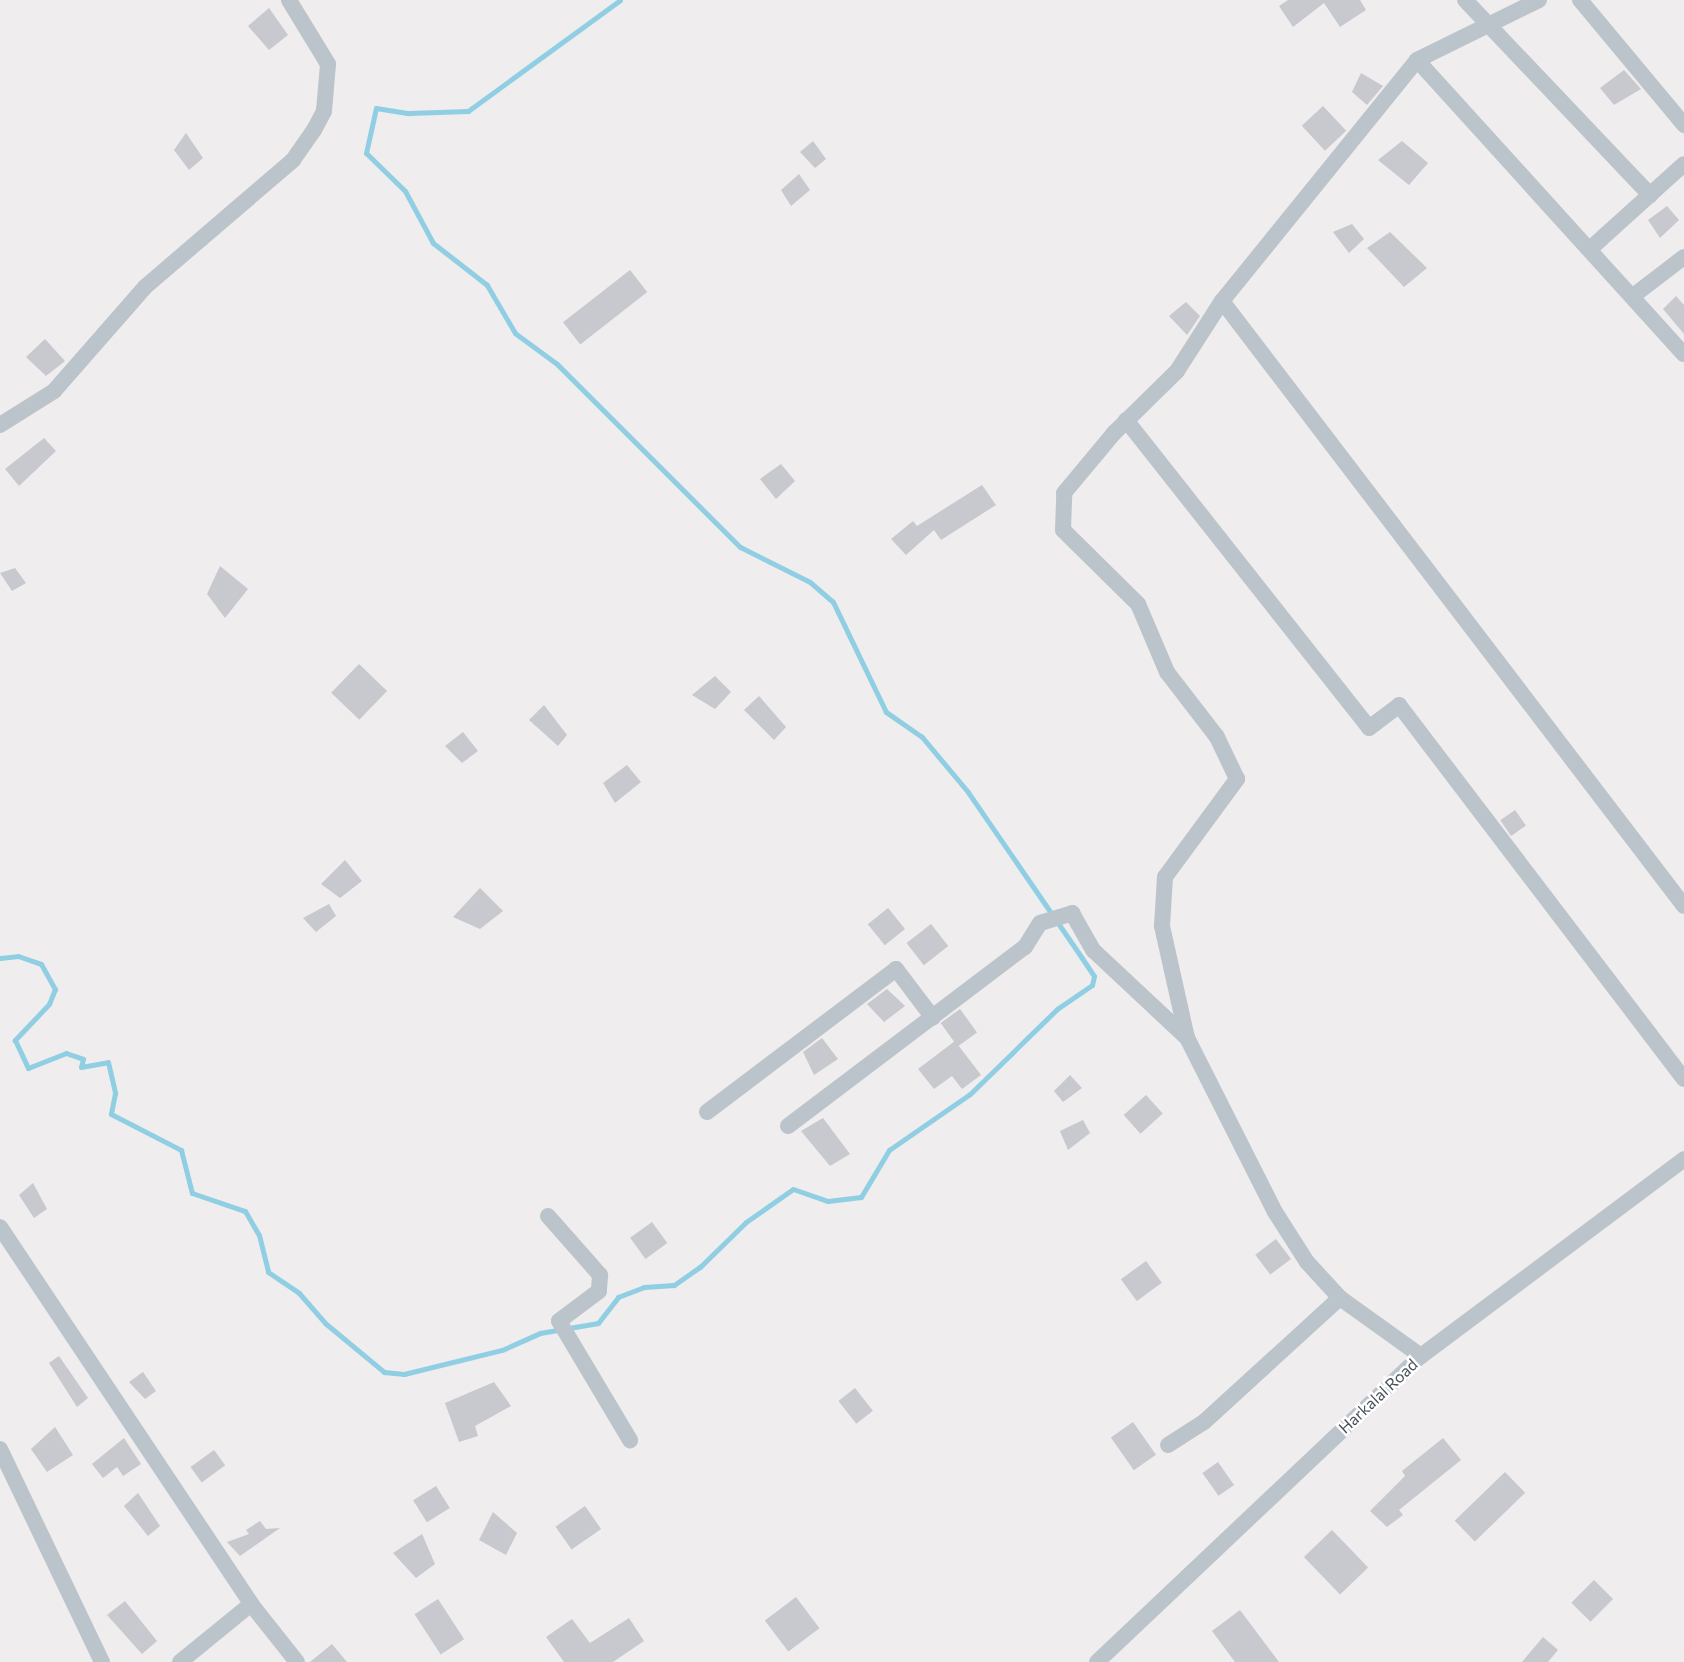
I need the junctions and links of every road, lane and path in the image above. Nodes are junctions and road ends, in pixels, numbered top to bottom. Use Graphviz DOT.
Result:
graph roads {
  1 [pos="289,0"];
  2 [pos="1465,0"];
  3 [pos="1539,0"];
  4 [pos="1580,0"];
  5 [pos="1486,24"];
  6 [pos="1417,60"];
  7 [pos="1684,125"];
  8 [pos="1684,164"];
  9 [pos="1650,195"];
  10 [pos="1591,248"];
  11 [pos="1684,257"];
  12 [pos="1634,296"];
  13 [pos="1222,301"];
  14 [pos="1684,354"];
  15 [pos="1126,420"];
  16 [pos="0,425"];
  17 [pos="1684,906"];
  18 [pos="933,1018"];
  19 [pos="1187,1038"];
  20 [pos="1684,1079"];
  21 [pos="707,1112"];
  22 [pos="788,1126"];
  23 [pos="1684,1159"];
  24 [pos="548,1216"];
  25 [pos="0,1227"];
  26 [pos="1340,1298"];
  27 [pos="1421,1356"];
  28 [pos="630,1440"];
  29 [pos="1168,1445"];
  30 [pos="0,1449"];
  31 [pos="251,1604"];
  32 [pos="102,1662"];
  33 [pos="180,1662"];
  34 [pos="297,1662"];
  35 [pos="1097,1662"];
  1 -- 16 [label="street"];
  2 -- 5 [label="street"];
  3 -- 5 [label="street"];
  4 -- 7 [label="street"];
  5 -- 6 [label="street"];
  5 -- 9 [label="street"];
  6 -- 10 [label="street"];
  6 -- 13 [label="street"];
  8 -- 9 [label="street"];
  9 -- 10 [label="street"];
  10 -- 12 [label="street"];
  11 -- 12 [label="street"];
  12 -- 14 [label="street"];
  13 -- 15 [label="street"];
  13 -- 17 [label="street"];
  15 -- 19 [label="street"];
  15 -- 20 [label="street"];
  18 -- 19 [label="street"];
  18 -- 21 [label="street"];
  18 -- 22 [label="street"];
  19 -- 26 [label="street"];
  23 -- 27 [label="street, Harkalal Road"];
  24 -- 28 [label="street"];
  25 -- 31 [label="street"];
  26 -- 27 [label="street"];
  26 -- 29 [label="street"];
  27 -- 35 [label="street, Harkalal Road"];
  30 -- 32 [label="street"];
  31 -- 33 [label="street"];
  31 -- 34 [label="street"];
}
